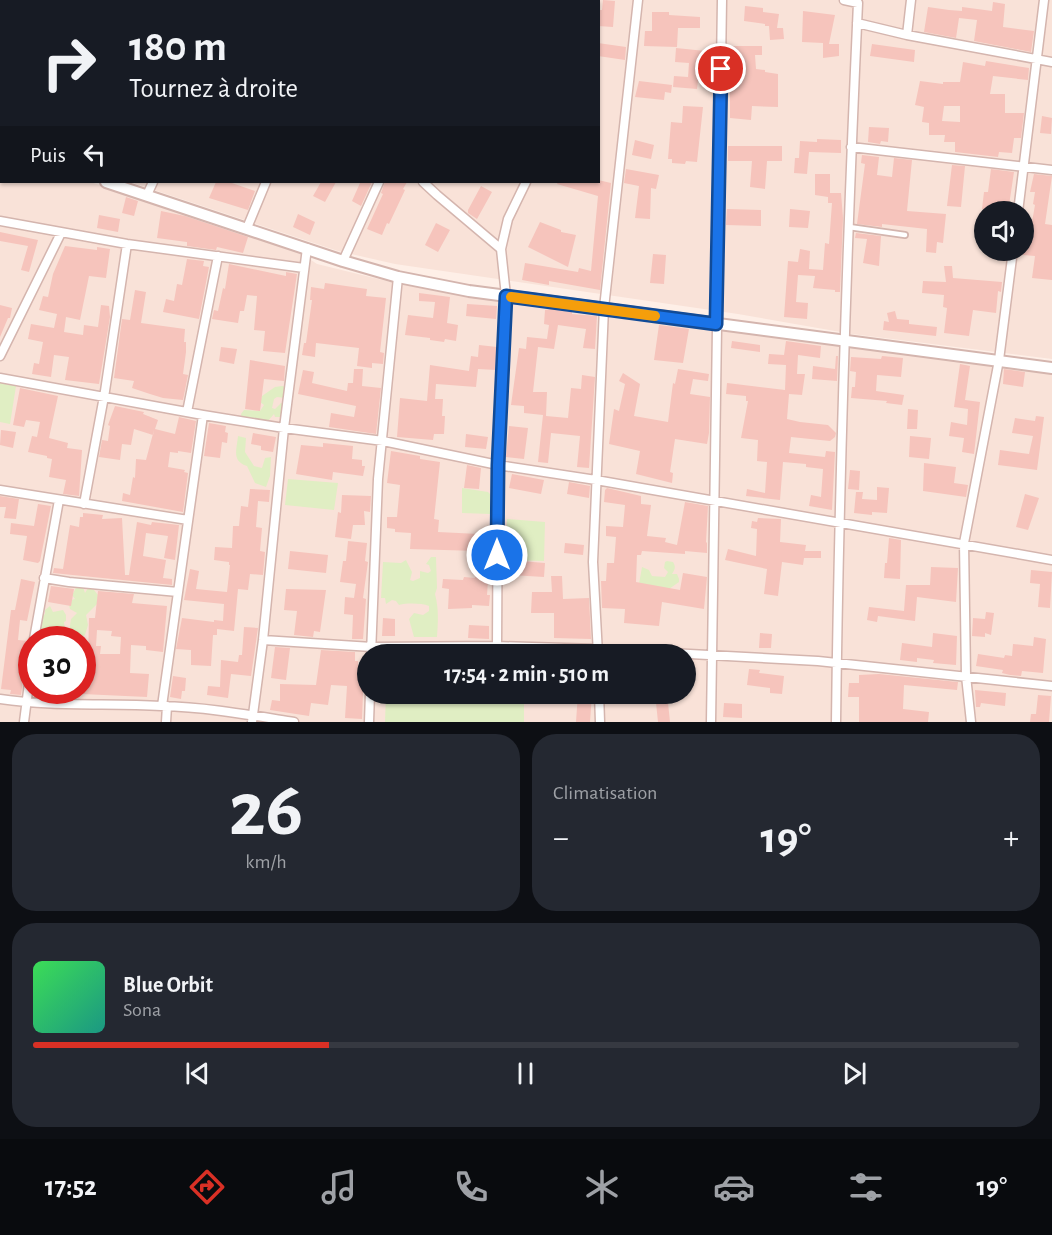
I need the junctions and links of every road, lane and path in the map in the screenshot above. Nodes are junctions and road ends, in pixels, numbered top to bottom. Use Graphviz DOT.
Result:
graph roads {
  1 [pos="638,0"];
  2 [pos="722,0"];
  3 [pos="848,0"];
  4 [pos="911,0"];
  5 [pos="1044,0"];
  6 [pos="857,23"];
  7 [pos="908,35"];
  8 [pos="1036,58"];
  9 [pos="1052,62"];
  10 [pos="851,147"];
  11 [pos="1023,166"];
  12 [pos="1052,170"];
  13 [pos="109,183"];
  14 [pos="153,183"];
  15 [pos="266,183"];
  16 [pos="378,183"];
  17 [pos="424,183"];
  18 [pos="526,183"];
  19 [pos="147,195"];
  20 [pos="1019,201"];
  21 [pos="0,221"];
  22 [pos="849,227"];
  23 [pos="247,228"];
  24 [pos="61,233"];
  25 [pos="905,235"];
  26 [pos="127,244"];
  27 [pos="307,248"];
  28 [pos="501,249"];
  29 [pos="218,256"];
  30 [pos="343,261"];
  31 [pos="1012,261"];
  32 [pos="304,268"];
  33 [pos="398,277"];
  34 [pos="506,296"];
  35 [pos="604,308"];
  36 [pos="716,324"];
  37 [pos="846,341"];
  38 [pos="0,356"];
  39 [pos="999,360"];
  40 [pos="1052,368"];
  41 [pos="0,378"];
  42 [pos="104,397"];
  43 [pos="187,412"];
  44 [pos="203,415"];
  45 [pos="284,428"];
  46 [pos="383,441"];
  47 [pos="498,465"];
  48 [pos="596,480"];
  49 [pos="0,490"];
  50 [pos="59,500"];
  51 [pos="713,501"];
  52 [pos="84,504"];
  53 [pos="188,519"];
  54 [pos="840,523"];
  55 [pos="964,543"];
  56 [pos="1052,560"];
  57 [pos="44,578"];
  58 [pos="178,592"];
  59 [pos="36,626"];
  60 [pos="263,640"];
  61 [pos="372,644"];
  62 [pos="496,644"];
  63 [pos="597,644"];
  64 [pos="357,649"];
  65 [pos="696,655"];
  66 [pos="711,655"];
  67 [pos="837,664"];
  68 [pos="966,676"];
  69 [pos="1052,686"];
  70 [pos="0,699"];
  71 [pos="18,702"];
  72 [pos="26,704"];
  73 [pos="72,704"];
  74 [pos="370,704"];
  75 [pos="599,704"];
  76 [pos="164,706"];
  77 [pos="252,718"];
  78 [pos="24,722"];
  79 [pos="166,722"];
  80 [pos="294,722"];
  81 [pos="369,722"];
  82 [pos="600,722"];
  83 [pos="711,722"];
  84 [pos="836,722"];
  85 [pos="971,722"];
  1 -- 35 [label="street"];
  2 -- 36 [label="street"];
  3 -- 6 [label="street"];
  4 -- 7 [label="street"];
  5 -- 8 [label="street"];
  6 -- 7 [label="street"];
  6 -- 10 [label="street"];
  7 -- 8 [label="street"];
  8 -- 9 [label="street"];
  8 -- 11 [label="street"];
  10 -- 11 [label="street"];
  10 -- 22 [label="street"];
  11 -- 12 [label="street"];
  11 -- 20 [label="street"];
  13 -- 19 [label="street"];
  14 -- 19 [label="street"];
  15 -- 23 [label="street"];
  16 -- 30 [label="street"];
  17 -- 28 [label="street"];
  18 -- 28 [label="street"];
  19 -- 23 [label="street"];
  21 -- 24 [label="street"];
  22 -- 25 [label="lane"];
  22 -- 37 [label="street"];
  23 -- 27 [label="street"];
  24 -- 26 [label="street"];
  24 -- 38 [label="street"];
  26 -- 29 [label="street"];
  26 -- 42 [label="street"];
  27 -- 30 [label="street"];
  27 -- 32 [label="street"];
  28 -- 34 [label="street"];
  29 -- 32 [label="street"];
  29 -- 43 [label="street"];
  30 -- 33 [label="street"];
  31 -- 39 [label="street"];
  32 -- 45 [label="street"];
  33 -- 34 [label="street"];
  33 -- 46 [label="street"];
  34 -- 35 [label="street"];
  34 -- 47 [label="street"];
  35 -- 36 [label="street"];
  35 -- 48 [label="street"];
  36 -- 37 [label="street"];
  36 -- 51 [label="street"];
  37 -- 39 [label="street"];
  37 -- 54 [label="street"];
  39 -- 40 [label="street"];
  39 -- 55 [label="street"];
  41 -- 42 [label="street"];
  42 -- 43 [label="street"];
  42 -- 52 [label="street"];
  43 -- 44 [label="street"];
  44 -- 45 [label="street"];
  44 -- 53 [label="street"];
  45 -- 46 [label="street"];
  45 -- 60 [label="street"];
  46 -- 47 [label="street"];
  46 -- 61 [label="street"];
  47 -- 48 [label="street"];
  47 -- 62 [label="street"];
  48 -- 51 [label="street"];
  48 -- 63 [label="street"];
  49 -- 50 [label="street"];
  50 -- 52 [label="street"];
  50 -- 57 [label="street"];
  51 -- 54 [label="street"];
  51 -- 66 [label="street"];
  52 -- 53 [label="street"];
  53 -- 58 [label="street"];
  54 -- 55 [label="street"];
  54 -- 67 [label="street"];
  55 -- 56 [label="street"];
  55 -- 68 [label="street"];
  57 -- 58 [label="street"];
  57 -- 59 [label="street"];
  58 -- 76 [label="street"];
  60 -- 64 [label="street"];
  60 -- 77 [label="street"];
  65 -- 66 [label="street"];
  66 -- 67 [label="street"];
  66 -- 83 [label="street"];
  67 -- 68 [label="street"];
  67 -- 84 [label="street"];
  68 -- 69 [label="street"];
  68 -- 85 [label="street"];
  70 -- 71 [label="street"];
  72 -- 78 [label="street"];
  73 -- 76 [label="street"];
  74 -- 81 [label="street"];
  75 -- 82 [label="street"];
  76 -- 77 [label="street"];
  76 -- 79 [label="street"];
  77 -- 80 [label="street"];
}
